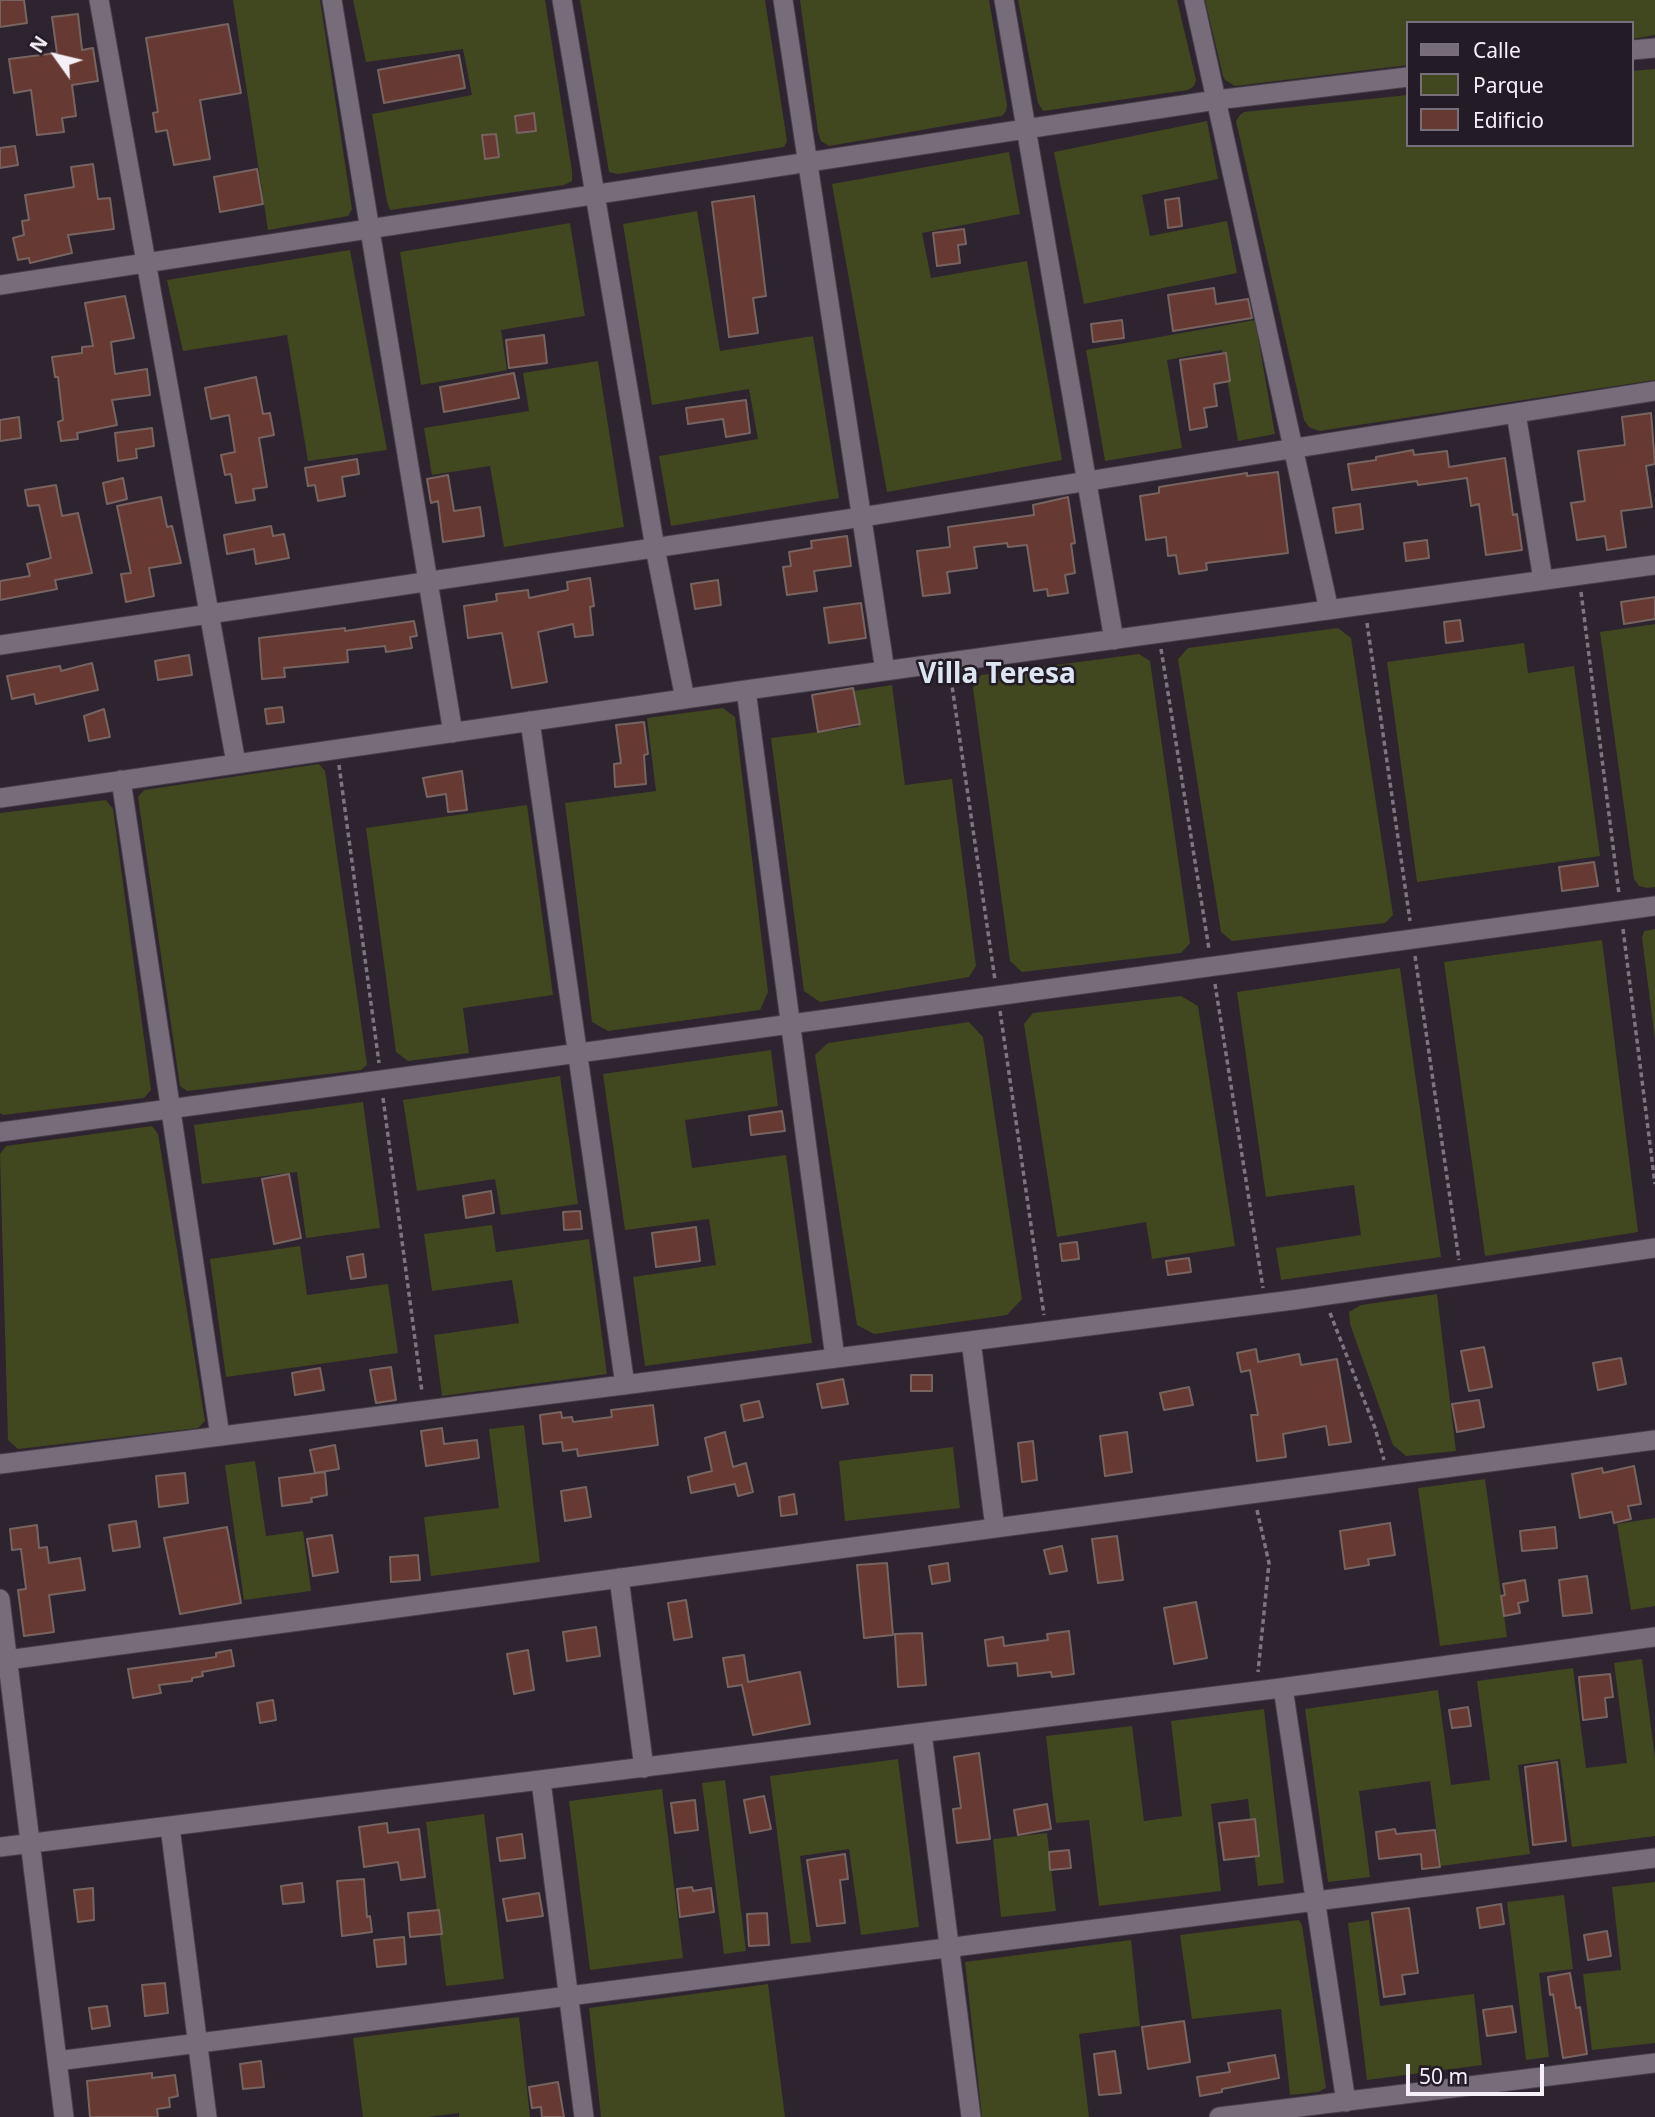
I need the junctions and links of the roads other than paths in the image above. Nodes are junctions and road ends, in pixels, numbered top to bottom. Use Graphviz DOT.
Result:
graph roads {
  1 [pos="99,0"];
  2 [pos="332,0"];
  3 [pos="562,0"];
  4 [pos="783,0"];
  5 [pos="1004,0"];
  6 [pos="1194,0"];
  7 [pos="1655,48"];
  8 [pos="1634,50"];
  9 [pos="1406,77"];
  10 [pos="1216,100"];
  11 [pos="1026,129"];
  12 [pos="808,162"];
  13 [pos="595,195"];
  14 [pos="370,229"];
  15 [pos="146,263"];
  16 [pos="0,285"];
  17 [pos="1655,391"];
  18 [pos="1516,413"];
  19 [pos="1294,449"];
  20 [pos="1086,482"];
  21 [pos="862,517"];
  22 [pos="655,548"];
  23 [pos="1655,565"];
  24 [pos="1544,580"];
  25 [pos="428,582"];
  26 [pos="1329,610"];
  27 [pos="209,614"];
  28 [pos="1114,640"];
  29 [pos="0,645"];
  30 [pos="885,671"];
  31 [pos="746,690"];
  32 [pos="685,699"];
  33 [pos="530,721"];
  34 [pos="453,733"];
  35 [pos="236,764"];
  36 [pos="121,780"];
  37 [pos="0,798"];
  38 [pos="1655,906"];
  39 [pos="791,1025"];
  40 [pos="578,1054"];
  41 [pos="171,1109"];
  42 [pos="0,1132"];
  43 [pos="1655,1248"];
  44 [pos="971,1341"];
  45 [pos="835,1358"];
  46 [pos="625,1385"];
  47 [pos="220,1436"];
  48 [pos="1655,1440"];
  49 [pos="0,1464"];
  50 [pos="995,1528"];
  51 [pos="619,1578"];
  52 [pos="0,1599"];
  53 [pos="1655,1637"];
  54 [pos="7,1660"];
  55 [pos="1283,1688"];
  56 [pos="922,1733"];
  57 [pos="644,1768"];
  58 [pos="541,1781"];
  59 [pos="170,1827"];
  60 [pos="30,1845"];
  61 [pos="0,1847"];
  62 [pos="1655,1858"];
  63 [pos="1314,1902"];
  64 [pos="950,1948"];
  65 [pos="568,1996"];
  66 [pos="198,2043"];
  67 [pos="57,2061"];
  68 [pos="1655,2063"];
  69 [pos="1346,2102"];
  70 [pos="64,2117"];
  71 [pos="207,2117"];
  72 [pos="584,2117"];
  73 [pos="971,2117"];
  74 [pos="1219,2117"];
  1 -- 15 [label="street"];
  2 -- 14 [label="street"];
  3 -- 13 [label="street"];
  4 -- 12 [label="street"];
  5 -- 11 [label="street"];
  6 -- 10 [label="street"];
  7 -- 8 [label="street"];
  9 -- 10 [label="street"];
  10 -- 11 [label="street"];
  10 -- 19 [label="street"];
  11 -- 12 [label="street"];
  11 -- 20 [label="street"];
  12 -- 13 [label="street"];
  12 -- 21 [label="street"];
  13 -- 14 [label="street"];
  13 -- 22 [label="street"];
  14 -- 15 [label="street"];
  14 -- 25 [label="street"];
  15 -- 16 [label="street"];
  15 -- 27 [label="street"];
  17 -- 18 [label="street"];
  18 -- 19 [label="street"];
  18 -- 24 [label="street"];
  19 -- 20 [label="street"];
  19 -- 26 [label="street"];
  20 -- 21 [label="street"];
  20 -- 28 [label="street"];
  21 -- 22 [label="street"];
  21 -- 30 [label="street"];
  22 -- 25 [label="street"];
  22 -- 32 [label="street"];
  23 -- 24 [label="street"];
  24 -- 26 [label="street"];
  25 -- 27 [label="street"];
  25 -- 34 [label="street"];
  26 -- 28 [label="street"];
  27 -- 29 [label="street"];
  27 -- 35 [label="street"];
  28 -- 30 [label="street"];
  30 -- 31 [label="street"];
  31 -- 32 [label="street"];
  31 -- 39 [label="street"];
  32 -- 33 [label="street"];
  33 -- 34 [label="street"];
  33 -- 40 [label="street"];
  34 -- 35 [label="street"];
  35 -- 36 [label="street"];
  36 -- 37 [label="street"];
  36 -- 41 [label="street"];
  38 -- 39 [label="street"];
  39 -- 40 [label="street"];
  39 -- 45 [label="street"];
  40 -- 41 [label="street"];
  40 -- 46 [label="street"];
  41 -- 42 [label="street"];
  41 -- 47 [label="street"];
  43 -- 44 [label="street"];
  44 -- 45 [label="street"];
  44 -- 50 [label="street"];
  45 -- 46 [label="street"];
  46 -- 47 [label="street"];
  47 -- 49 [label="street"];
  48 -- 50 [label="street"];
  50 -- 51 [label="street"];
  51 -- 54 [label="street"];
  51 -- 57 [label="street"];
  52 -- 54 [label="street"];
  53 -- 55 [label="street"];
  54 -- 60 [label="street"];
  55 -- 56 [label="street"];
  55 -- 63 [label="street"];
  56 -- 57 [label="street"];
  56 -- 64 [label="street"];
  57 -- 58 [label="street"];
  58 -- 59 [label="street"];
  58 -- 65 [label="street"];
  59 -- 60 [label="street"];
  59 -- 66 [label="street"];
  60 -- 61 [label="street"];
  60 -- 67 [label="street"];
  62 -- 63 [label="street"];
  63 -- 64 [label="street"];
  63 -- 69 [label="street"];
  64 -- 65 [label="street"];
  64 -- 73 [label="street"];
  65 -- 66 [label="street"];
  65 -- 72 [label="street"];
  66 -- 67 [label="street"];
  66 -- 71 [label="street"];
  67 -- 70 [label="street"];
  68 -- 69 [label="street"];
  69 -- 74 [label="street"];
}
